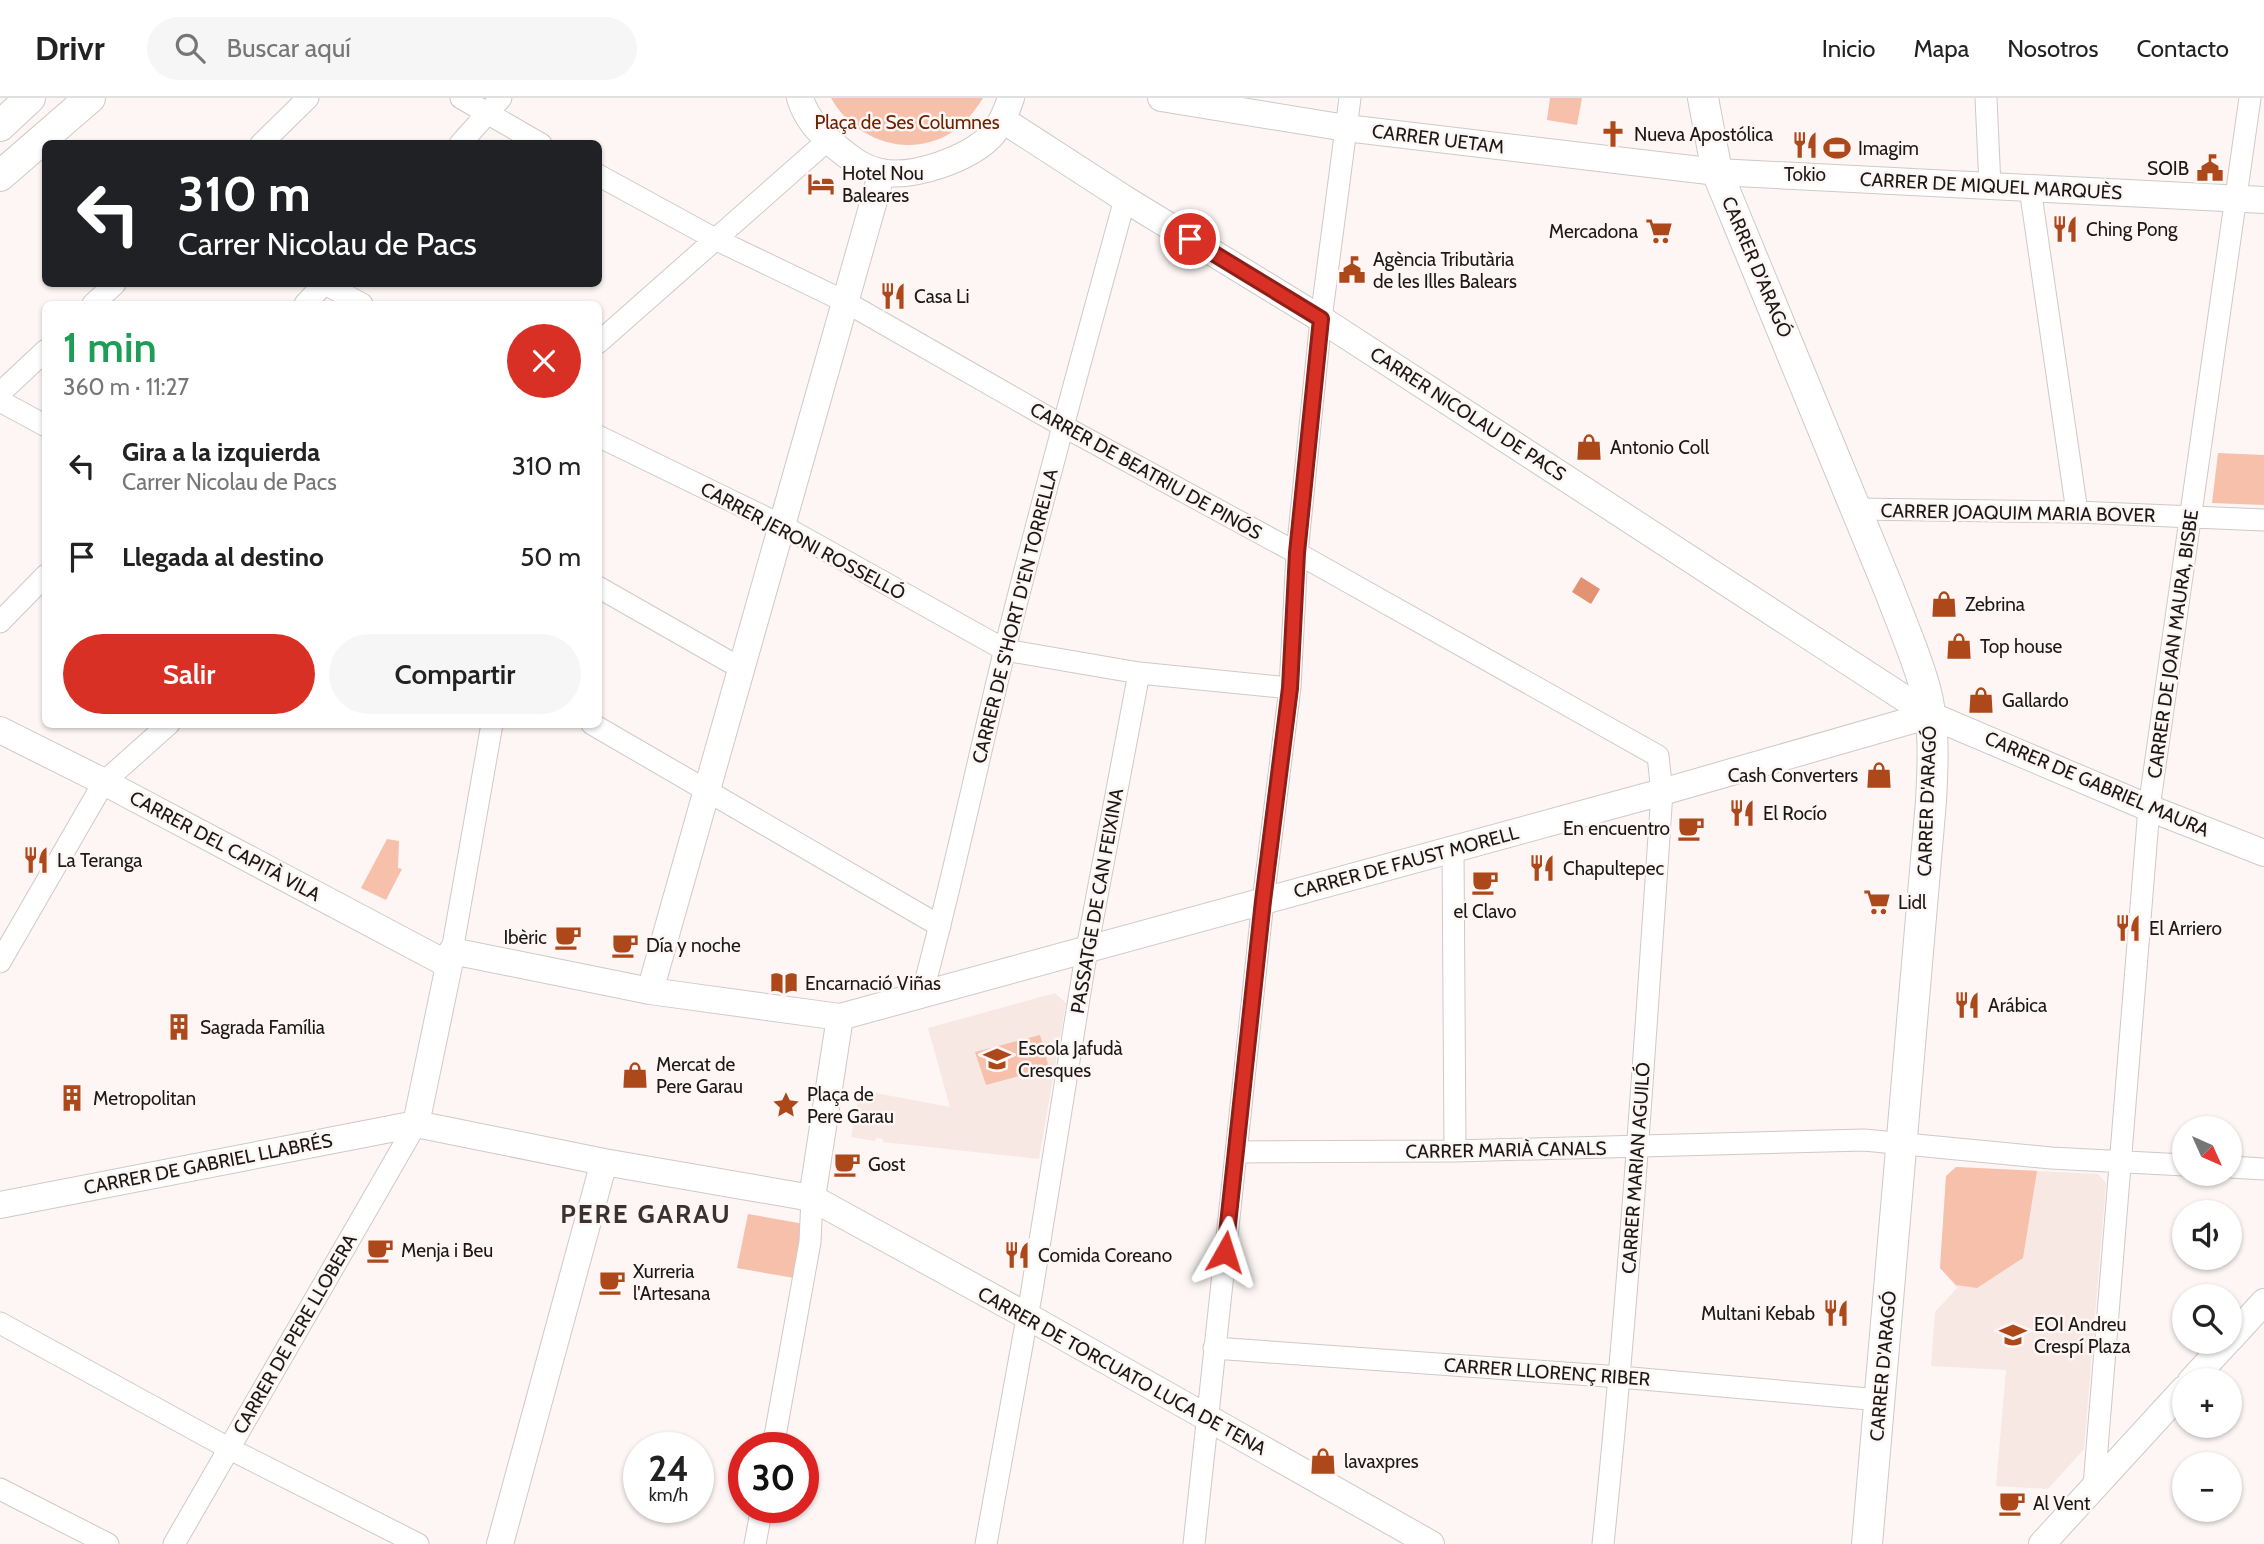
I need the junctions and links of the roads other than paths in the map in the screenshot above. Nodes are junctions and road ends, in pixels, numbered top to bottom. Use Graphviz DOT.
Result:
graph roads {
  1 [pos="90,98"];
  2 [pos="308,98"];
  3 [pos="461,98"];
  4 [pos="501,98"];
  5 [pos="800,98"];
  6 [pos="1161,98"];
  7 [pos="1350,98"];
  8 [pos="1703,98"];
  9 [pos="1986,98"];
  10 [pos="2250,98"];
  11 [pos="1007,109"];
  12 [pos="488,115"];
  13 [pos="1346,128"];
  14 [pos="828,139"];
  15 [pos="51,140"];
  16 [pos="265,140"];
  17 [pos="464,140"];
  18 [pos="534,140"];
  19 [pos="42,147"];
  20 [pos="882,172"];
  21 [pos="1717,172"];
  22 [pos="0,176"];
  23 [pos="602,177"];
  24 [pos="1990,186"];
  25 [pos="2030,188"];
  26 [pos="2235,198"];
  27 [pos="1125,199"];
  28 [pos="2264,200"];
  29 [pos="715,239"];
  30 [pos="112,287"];
  31 [pos="322,287"];
  32 [pos="331,287"];
  33 [pos="96,301"];
  34 [pos="307,301"];
  35 [pos="356,301"];
  36 [pos="844,301"];
  37 [pos="1321,319"];
  38 [pos="602,339"];
  39 [pos="42,354"];
  40 [pos="0,393"];
  41 [pos="0,401"];
  42 [pos="42,424"];
  43 [pos="1063,426"];
  44 [pos="602,438"];
  45 [pos="1857,509"];
  46 [pos="2077,512"];
  47 [pos="2191,517"];
  48 [pos="2264,520"];
  49 [pos="781,525"];
  50 [pos="1297,553"];
  51 [pos="42,579"];
  52 [pos="602,589"];
  53 [pos="0,622"];
  54 [pos="1005,650"];
  55 [pos="742,668"];
  56 [pos="1139,673"];
  57 [pos="1290,688"];
  58 [pos="1930,715"];
  59 [pos="165,728"];
  60 [pos="491,728"];
  61 [pos="599,728"];
  62 [pos="0,730"];
  63 [pos="104,782"];
  64 [pos="708,790"];
  65 [pos="1662,792"];
  66 [pos="2149,807"];
  67 [pos="1453,849"];
  68 [pos="2264,853"];
  69 [pos="1263,901"];
  70 [pos="940,926"];
  71 [pos="1087,949"];
  72 [pos="451,958"];
  73 [pos="0,962"];
  74 [pos="650,991"];
  75 [pos="922,994"];
  76 [pos="840,1017"];
  77 [pos="416,1124"];
  78 [pos="1902,1144"];
  79 [pos="1637,1148"];
  80 [pos="1455,1151"];
  81 [pos="1236,1152"];
  82 [pos="604,1162"];
  83 [pos="2120,1162"];
  84 [pos="2172,1164"];
  85 [pos="2242,1168"];
  86 [pos="2264,1169"];
  87 [pos="812,1199"];
  88 [pos="0,1205"];
  89 [pos="2264,1302"];
  90 [pos="1027,1316"];
  91 [pos="0,1323"];
  92 [pos="2242,1326"];
  93 [pos="1214,1348"];
  94 [pos="2216,1354"];
  95 [pos="2203,1368"];
  96 [pos="1620,1377"];
  97 [pos="1880,1399"];
  98 [pos="2172,1402"];
  99 [pos="1207,1419"];
  100 [pos="776,1432"];
  101 [pos="230,1449"];
  102 [pos="2094,1486"];
  103 [pos="0,1489"];
  104 [pos="759,1523"];
  105 [pos="108,1544"];
  106 [pos="174,1544"];
  107 [pos="418,1544"];
  108 [pos="500,1544"];
  109 [pos="755,1544"];
  110 [pos="986,1544"];
  111 [pos="1194,1544"];
  112 [pos="1431,1544"];
  113 [pos="1603,1544"];
  114 [pos="1867,1544"];
  115 [pos="2042,1544"];
  1 -- 15 [label="main road"];
  2 -- 16 [label="street"];
  3 -- 12 [label="street"];
  4 -- 12 [label="street"];
  5 -- 14 [label="street"];
  6 -- 13 [label="street, CARRER UETAM"];
  7 -- 13 [label="street"];
  8 -- 21 [label="main road, CARRER D'ARAGÓ"];
  9 -- 24 [label="street"];
  10 -- 26 [label="street, CARRER DE JOAN MAURA, BISBE"];
  11 -- 20 [label="street"];
  11 -- 27 [label="street, CARRER NICOLAU DE PACS"];
  12 -- 17 [label="street"];
  12 -- 18 [label="street"];
  13 -- 21 [label="street, CARRER UETAM"];
  13 -- 37 [label="street"];
  14 -- 20 [label="street"];
  14 -- 29 [label="street"];
  19 -- 22 [label="main road"];
  20 -- 36 [label="street"];
  21 -- 24 [label="street, CARRER DE MIQUEL MARQUÈS"];
  21 -- 45 [label="main road, CARRER D'ARAGÓ"];
  23 -- 29 [label="street, CARRER DE BEATRIU DE PINÓS"];
  24 -- 25 [label="street, CARRER DE MIQUEL MARQUÈS"];
  25 -- 26 [label="street, CARRER DE MIQUEL MARQUÈS"];
  25 -- 46 [label="street"];
  26 -- 28 [label="street, CARRER DE MIQUEL MARQUÈS"];
  26 -- 47 [label="street, CARRER DE JOAN MAURA, BISBE"];
  27 -- 37 [label="street, CARRER NICOLAU DE PACS"];
  27 -- 43 [label="street, CARRER DE S'HORT D'EN TORRELLA"];
  29 -- 36 [label="street, CARRER DE BEATRIU DE PINÓS"];
  29 -- 38 [label="street"];
  30 -- 33 [label="street"];
  31 -- 34 [label="street"];
  32 -- 35 [label="street"];
  36 -- 43 [label="street, CARRER DE BEATRIU DE PINÓS"];
  36 -- 49 [label="street"];
  37 -- 50 [label="street"];
  37 -- 58 [label="street, CARRER NICOLAU DE PACS"];
  39 -- 40 [label="street"];
  41 -- 42 [label="street"];
  43 -- 50 [label="street, CARRER DE BEATRIU DE PINÓS"];
  43 -- 54 [label="street, CARRER DE S'HORT D'EN TORRELLA"];
  44 -- 49 [label="street, CARRER JERONI ROSSELLÓ"];
  45 -- 46 [label="street, CARRER JOAQUIM MARIA BOVER"];
  45 -- 58 [label="main road, CARRER D'ARAGÓ"];
  46 -- 47 [label="street, CARRER JOAQUIM MARIA BOVER"];
  47 -- 48 [label="street, CARRER JOAQUIM MARIA BOVER"];
  47 -- 66 [label="street, CARRER DE JOAN MAURA, BISBE"];
  49 -- 54 [label="street, CARRER JERONI ROSSELLÓ"];
  49 -- 55 [label="street"];
  50 -- 57 [label="street"];
  50 -- 65 [label="street, CARRER DE BEATRIU DE PINÓS"];
  51 -- 53 [label="street"];
  52 -- 55 [label="street"];
  54 -- 56 [label="street, CARRER JERONI ROSSELLÓ"];
  54 -- 70 [label="street, CARRER DE S'HORT D'EN TORRELLA"];
  55 -- 64 [label="street"];
  56 -- 57 [label="street, CARRER JERONI ROSSELLÓ"];
  56 -- 71 [label="street, PASSATGE DE CAN FEIXINA"];
  57 -- 69 [label="street"];
  58 -- 65 [label="street, CARRER DE FAUST MORELL"];
  58 -- 66 [label="street, CARRER DE GABRIEL MAURA"];
  58 -- 78 [label="main road, CARRER D'ARAGÓ"];
  59 -- 63 [label="street"];
  60 -- 72 [label="street"];
  61 -- 64 [label="street"];
  62 -- 63 [label="street, CARRER DEL CAPITÀ VILA"];
  63 -- 72 [label="street, CARRER DEL CAPITÀ VILA"];
  63 -- 73 [label="street"];
  64 -- 70 [label="street"];
  64 -- 74 [label="street"];
  65 -- 67 [label="street, CARRER DE FAUST MORELL"];
  65 -- 79 [label="street, CARRER MARIAN AGUILÓ"];
  66 -- 68 [label="street, CARRER DE GABRIEL MAURA"];
  66 -- 83 [label="street, CARRER DE JOAN MAURA, BISBE"];
  67 -- 69 [label="street, CARRER DE FAUST MORELL"];
  67 -- 80 [label="street"];
  69 -- 71 [label="street, CARRER DE FAUST MORELL"];
  69 -- 81 [label="street"];
  70 -- 75 [label="street, CARRER DE S'HORT D'EN TORRELLA"];
  71 -- 75 [label="street, CARRER DE FAUST MORELL"];
  71 -- 90 [label="street, PASSATGE DE CAN FEIXINA"];
  72 -- 74 [label="street"];
  72 -- 77 [label="street"];
  74 -- 76 [label="street"];
  75 -- 76 [label="street, CARRER DE FAUST MORELL"];
  76 -- 87 [label="street"];
  77 -- 82 [label="street"];
  77 -- 88 [label="street, CARRER DE GABRIEL LLABRÉS"];
  77 -- 101 [label="street, CARRER DE PERE LLOBERA"];
  78 -- 79 [label="street, CARRER MARIÀ CANALS"];
  78 -- 83 [label="street, CARRER MARIÀ CANALS"];
  78 -- 97 [label="main road, CARRER D'ARAGÓ"];
  79 -- 80 [label="street, CARRER MARIÀ CANALS"];
  79 -- 96 [label="street, CARRER MARIAN AGUILÓ"];
  80 -- 81 [label="street, CARRER MARIÀ CANALS"];
  81 -- 93 [label="street"];
  82 -- 87 [label="street"];
  82 -- 108 [label="street"];
  83 -- 84 [label="street, CARRER MARIÀ CANALS"];
  83 -- 102 [label="street, CARRER DE JOAN MAURA, BISBE"];
  85 -- 86 [label="street"];
  87 -- 90 [label="street, CARRER DE TORCUATO LUCA DE TENA"];
  87 -- 100 [label="street"];
  89 -- 92 [label="street"];
  90 -- 99 [label="street, CARRER DE TORCUATO LUCA DE TENA"];
  90 -- 110 [label="street, PASSATGE DE CAN FEIXINA"];
  91 -- 101 [label="street"];
  93 -- 96 [label="street, CARRER LLORENÇ RIBER"];
  93 -- 99 [label="street"];
  94 -- 95 [label="street"];
  96 -- 97 [label="street, CARRER LLORENÇ RIBER"];
  96 -- 113 [label="street, CARRER MARIAN AGUILÓ"];
  97 -- 114 [label="main road, CARRER D'ARAGÓ"];
  98 -- 102 [label="street"];
  99 -- 111 [label="street"];
  99 -- 112 [label="street, CARRER DE TORCUATO LUCA DE TENA"];
  101 -- 106 [label="street, CARRER DE PERE LLOBERA"];
  101 -- 107 [label="street"];
  102 -- 115 [label="street"];
  103 -- 105 [label="street"];
  104 -- 109 [label="street"];
}
